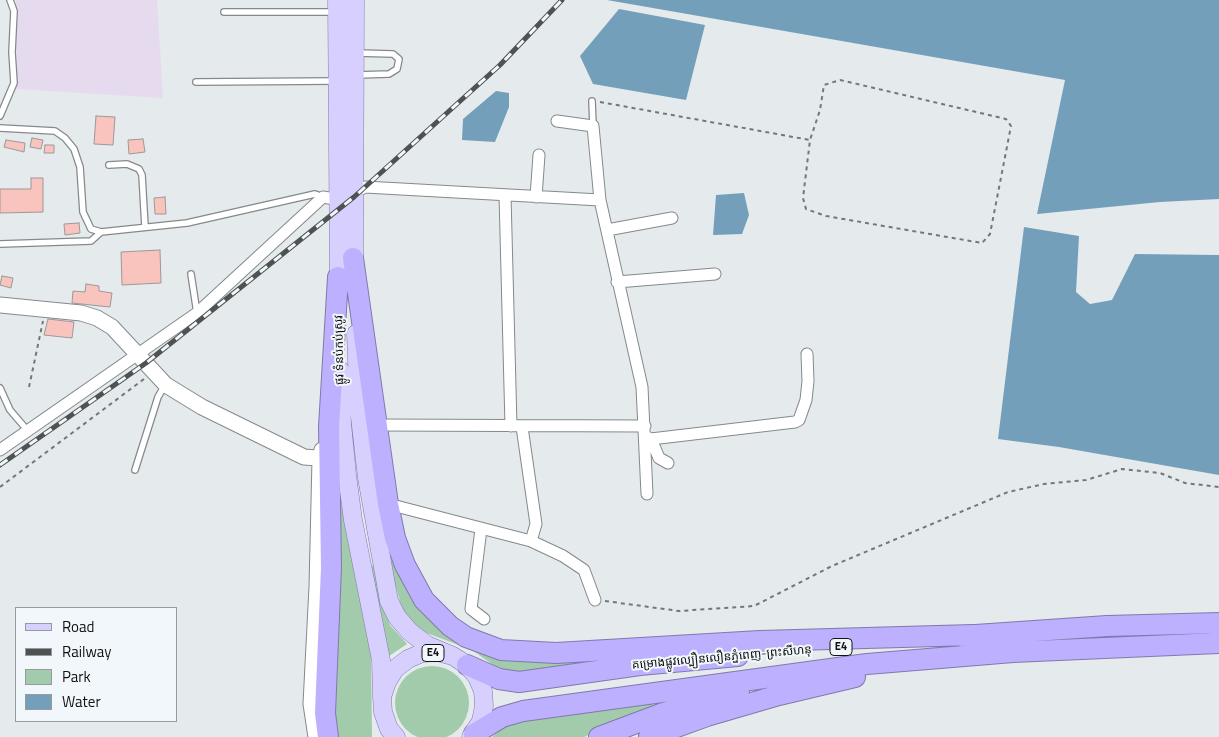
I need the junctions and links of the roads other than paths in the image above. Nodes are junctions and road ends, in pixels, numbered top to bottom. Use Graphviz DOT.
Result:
graph roads {
  1 [pos="10,0"];
  2 [pos="355,0"];
  3 [pos="337,6"];
  4 [pos="224,12"];
  5 [pos="355,53"];
  6 [pos="355,76"];
  7 [pos="338,81"];
  8 [pos="196,82"];
  9 [pos="592,101"];
  10 [pos="0,116"];
  11 [pos="557,122"];
  12 [pos="593,126"];
  13 [pos="0,128"];
  14 [pos="540,155"];
  15 [pos="109,165"];
  16 [pos="505,195"];
  17 [pos="339,196"];
  18 [pos="536,197"];
  19 [pos="600,200"];
  20 [pos="672,218"];
  21 [pos="145,227"];
  22 [pos="607,230"];
  23 [pos="101,232"];
  24 [pos="0,244"];
  25 [pos="353,258"];
  26 [pos="191,274"];
  27 [pos="715,274"];
  28 [pos="338,277"];
  29 [pos="617,282"];
  30 [pos="0,306"];
  31 [pos="197,314"];
  32 [pos="138,354"];
  33 [pos="807,354"];
  34 [pos="166,385"];
  35 [pos="0,388"];
  36 [pos="377,425"];
  37 [pos="517,427"];
  38 [pos="28,431"];
  39 [pos="648,434"];
  40 [pos="0,450"];
  41 [pos="325,459"];
  42 [pos="668,463"];
  43 [pos="135,470"];
  44 [pos="647,494"];
  45 [pos="388,504"];
  46 [pos="481,529"];
  47 [pos="531,541"];
  48 [pos="596,600"];
  49 [pos="484,619"];
  50 [pos="1219,624"];
  51 [pos="973,635"];
  52 [pos="1219,643"];
  53 [pos="1014,652"];
  54 [pos="460,661"];
  55 [pos="867,664"];
  56 [pos="383,705"];
  57 [pos="472,735"];
  58 [pos="316,737"];
  59 [pos="328,737"];
  60 [pos="380,737"];
  61 [pos="396,737"];
  62 [pos="599,737"];
  63 [pos="649,737"];
  1 -- 10 [label="lane"];
  2 -- 5 [label="main road, ផ្លូវ ទំនប់កប់ស្រូវ"];
  3 -- 4 [label="lane"];
  3 -- 7 [label="main road, ផ្លូវ ទំនប់កប់ស្រូវ"];
  5 -- 6 [label="main road, ផ្លូវ ទំនប់កប់ស្រូវ"];
  5 -- 6 [label="lane"];
  6 -- 17 [label="main road, ផ្លូវ ទំនប់កប់ស្រូវ"];
  7 -- 8 [label="lane"];
  7 -- 17 [label="main road, ផ្លូវ ទំនប់កប់ស្រូវ"];
  9 -- 12 [label="lane"];
  11 -- 12 [label="street"];
  12 -- 19 [label="street"];
  13 -- 23 [label="lane"];
  14 -- 18 [label="street"];
  15 -- 21 [label="lane"];
  16 -- 17 [label="street"];
  16 -- 18 [label="street"];
  16 -- 37 [label="street"];
  17 -- 21 [label="lane"];
  17 -- 25 [label="main road, ផ្លូវ ទំនប់កប់ស្រូវ"];
  17 -- 28 [label="main road, ផ្លូវ ទំនប់កប់ស្រូវ"];
  17 -- 31 [label="street"];
  18 -- 19 [label="street"];
  19 -- 22 [label="street"];
  20 -- 22 [label="street"];
  21 -- 23 [label="lane"];
  22 -- 29 [label="street"];
  23 -- 24 [label="lane"];
  25 -- 36 [label="highway"];
  25 -- 54 [label="main road, ផ្លូវ ទំនប់កប់ស្រូវ"];
  26 -- 31 [label="lane"];
  27 -- 29 [label="street"];
  28 -- 41 [label="highway"];
  28 -- 56 [label="main road, ផ្លូវ ទំនប់កប់ស្រូវ"];
  29 -- 39 [label="street"];
  30 -- 32 [label="street"];
  31 -- 32 [label="street"];
  32 -- 34 [label="street"];
  32 -- 38 [label="street"];
  33 -- 39 [label="street"];
  34 -- 41 [label="street"];
  34 -- 43 [label="lane"];
  35 -- 38 [label="lane"];
  36 -- 37 [label="street"];
  36 -- 45 [label="highway"];
  37 -- 39 [label="street"];
  37 -- 47 [label="street"];
  38 -- 40 [label="street"];
  39 -- 42 [label="street"];
  39 -- 44 [label="street"];
  41 -- 58 [label="street"];
  41 -- 59 [label="highway"];
  45 -- 46 [label="street"];
  45 -- 51 [label="highway"];
  46 -- 47 [label="street"];
  46 -- 49 [label="street"];
  47 -- 48 [label="street"];
  50 -- 51 [label="highway, គម្រោងផ្លូវល្បឿនលឿនភ្នំពេញ-ព្រះសីហនុ / E4"];
  51 -- 54 [label="highway, គម្រោងផ្លូវល្បឿនលឿនភ្នំពេញ-ព្រះសីហនុ / E4"];
  52 -- 53 [label="highway, គម្រោងផ្លូវល្បឿនលឿនភ្នំពេញ-ព្រះសីហនុ / E4"];
  53 -- 55 [label="highway, គម្រោងផ្លូវល្បឿនលឿនភ្នំពេញ-ព្រះសីហនុ / E4"];
  53 -- 63 [label="highway"];
  54 -- 56 [label="main road, E4"];
  54 -- 57 [label="main road, E4"];
  55 -- 57 [label="highway, គម្រោងផ្លូវល្បឿនលឿនភ្នំពេញ-ព្រះសីហនុ / E4"];
  55 -- 62 [label="highway"];
  56 -- 60 [label="main road, ផ្លូវ ទំនប់កប់ស្រូវ"];
  56 -- 61 [label="main road"];
}
